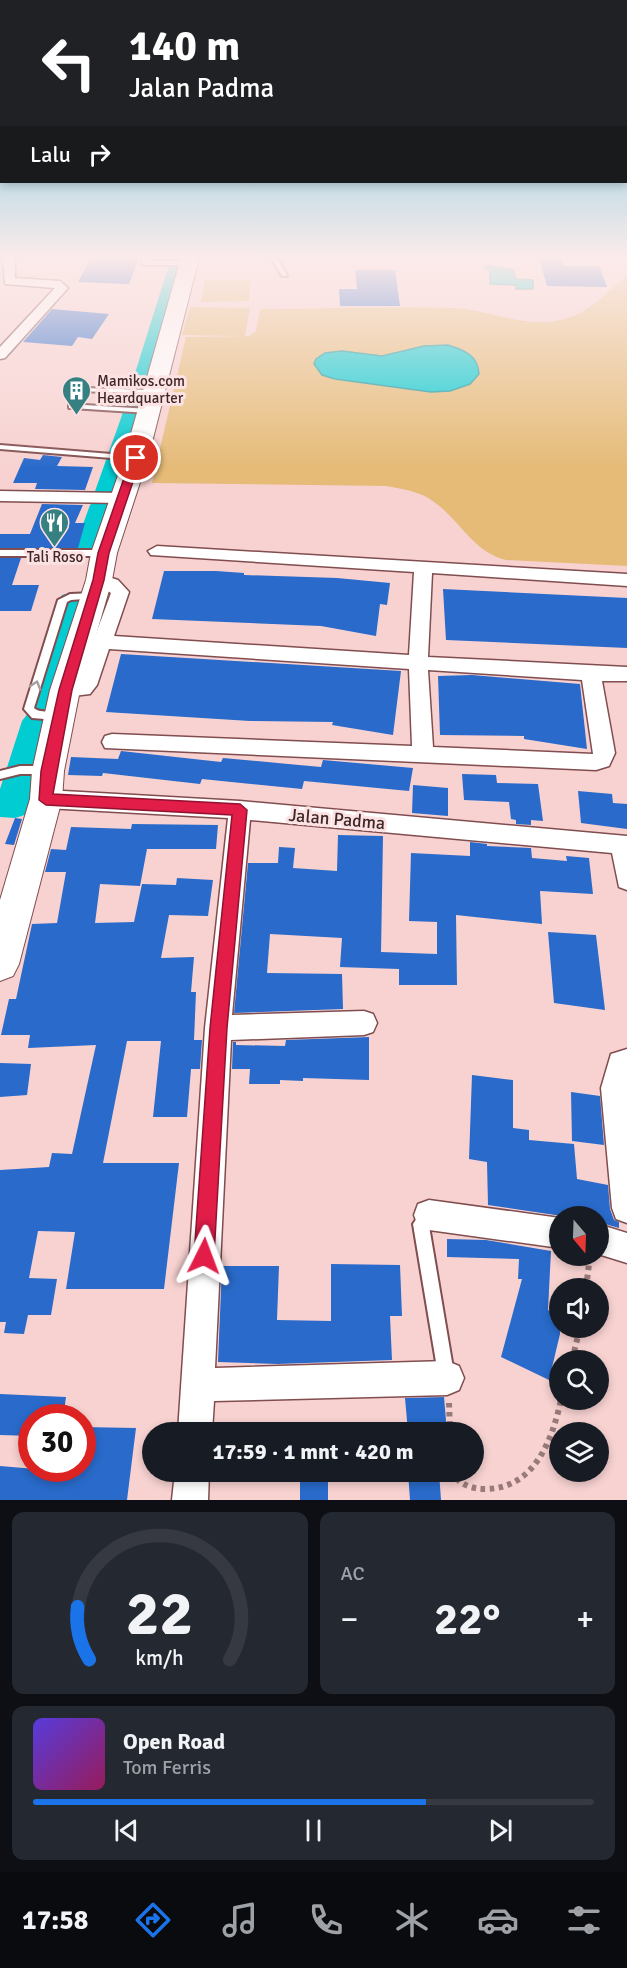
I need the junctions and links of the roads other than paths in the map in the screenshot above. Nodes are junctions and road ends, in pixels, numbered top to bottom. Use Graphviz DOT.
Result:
graph roads {
  1 [pos="25,328"];
  2 [pos="164,328"];
  3 [pos="0,355"];
  4 [pos="82,390"];
  5 [pos="144,400"];
  6 [pos="72,406"];
  7 [pos="0,447"];
  8 [pos="126,458"];
  9 [pos="0,496"];
  10 [pos="121,498"];
  11 [pos="156,551"];
  12 [pos="0,553"];
  13 [pos="104,553"];
  14 [pos="423,569"];
  15 [pos="627,580"];
  16 [pos="96,588"];
  17 [pos="104,642"];
  18 [pos="418,662"];
  19 [pos="591,674"];
  20 [pos="627,674"];
  21 [pos="63,703"];
  22 [pos="112,742"];
  23 [pos="423,754"];
  24 [pos="41,771"];
  25 [pos="0,775"];
  26 [pos="46,800"];
  27 [pos="240,810"];
  28 [pos="624,845"];
  29 [pos="627,880"];
  30 [pos="0,964"];
  31 [pos="363,1023"];
  32 [pos="218,1028"];
  33 [pos="627,1062"];
  34 [pos="627,1208"];
  35 [pos="429,1215"];
  36 [pos="549,1231"];
  37 [pos="609,1242"];
  38 [pos="627,1248"];
  39 [pos="447,1378"];
  40 [pos="198,1385"];
  41 [pos="196,1422"];
  42 [pos="191,1482"];
  43 [pos="190,1500"];
  1 -- 3 [label="street"];
  2 -- 5 [label="main road"];
  4 -- 5 [label="lane"];
  5 -- 6 [label="lane"];
  5 -- 8 [label="main road"];
  7 -- 8 [label="lane"];
  8 -- 10 [label="main road"];
  9 -- 10 [label="street"];
  10 -- 13 [label="main road"];
  11 -- 14 [label="street"];
  12 -- 13 [label="lane"];
  13 -- 16 [label="main road"];
  14 -- 15 [label="street"];
  14 -- 18 [label="street"];
  16 -- 17 [label="street"];
  16 -- 21 [label="main road"];
  21 -- 16 [label="lane, one-way"];
  17 -- 18 [label="street"];
  17 -- 21 [label="street"];
  18 -- 19 [label="street"];
  18 -- 23 [label="street"];
  19 -- 20 [label="street"];
  19 -- 23 [label="street"];
  21 -- 24 [label="main road"];
  22 -- 23 [label="street"];
  24 -- 25 [label="lane"];
  24 -- 26 [label="main road"];
  26 -- 27 [label="street, Jalan Padma"];
  26 -- 30 [label="main road"];
  27 -- 28 [label="street, Jalan Padma"];
  27 -- 32 [label="street"];
  28 -- 29 [label="street"];
  31 -- 32 [label="street"];
  32 -- 40 [label="street"];
  33 -- 34 [label="street"];
  35 -- 36 [label="street"];
  35 -- 39 [label="lane"];
  37 -- 38 [label="street"];
  39 -- 40 [label="street"];
  40 -- 41 [label="street"];
  42 -- 43 [label="street"];
}
